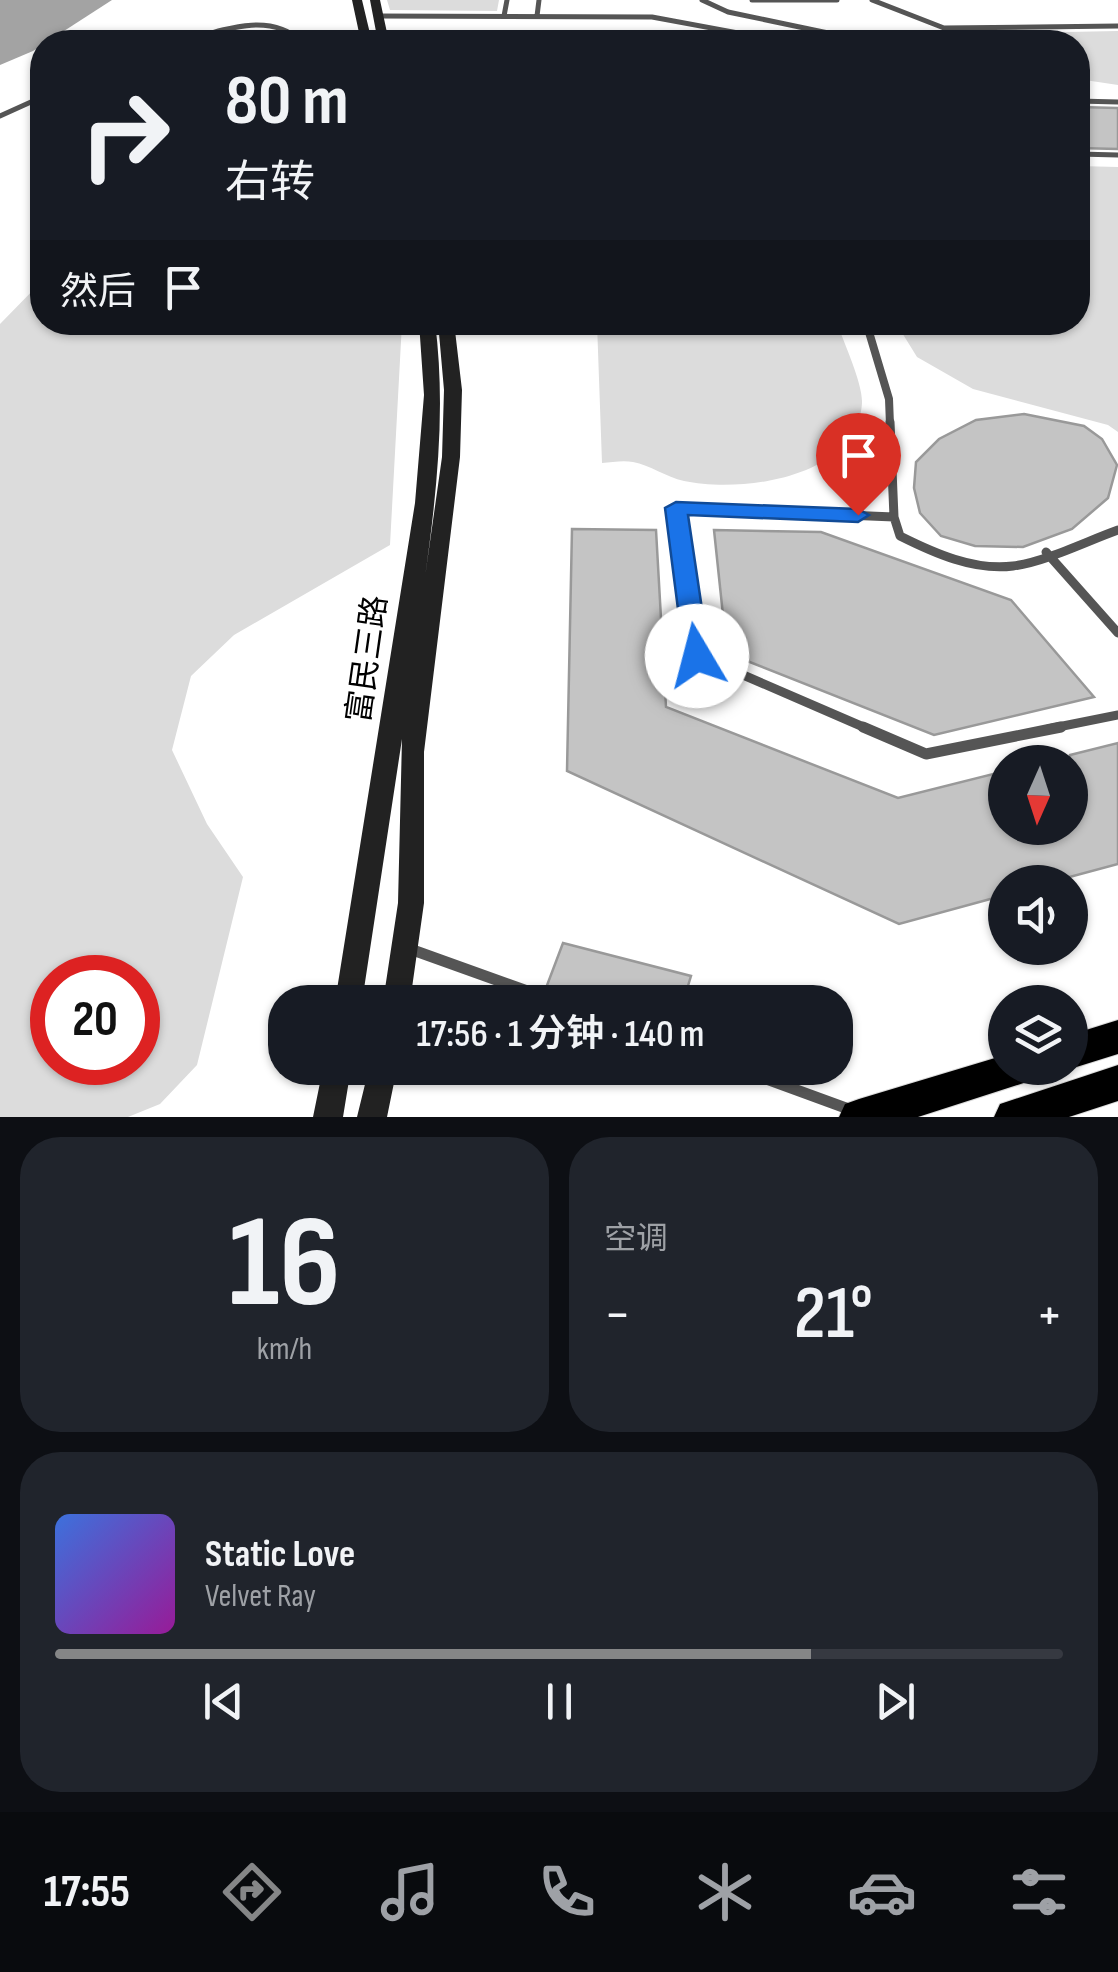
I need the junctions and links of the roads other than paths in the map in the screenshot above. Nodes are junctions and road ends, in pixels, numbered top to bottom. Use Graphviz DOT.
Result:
graph roads {
  1 [pos="357,0"];
  2 [pos="374,0"];
  3 [pos="507,0"];
  4 [pos="539,0"];
  5 [pos="702,0"];
  6 [pos="752,0"];
  7 [pos="837,0"];
  8 [pos="872,0"];
  9 [pos="378,16"];
  10 [pos="504,16"];
  11 [pos="537,16"];
  12 [pos="1118,26"];
  13 [pos="944,28"];
  14 [pos="238,30"];
  15 [pos="287,30"];
  16 [pos="363,30"];
  17 [pos="381,30"];
  18 [pos="722,30"];
  19 [pos="815,30"];
  20 [pos="1090,101"];
  21 [pos="30,102"];
  22 [pos="1118,102"];
  23 [pos="0,116"];
  24 [pos="1090,154"];
  25 [pos="1118,155"];
  26 [pos="428,335"];
  27 [pos="447,335"];
  28 [pos="870,335"];
  29 [pos="894,517"];
  30 [pos="1118,530"];
  31 [pos="1046,552"];
  32 [pos="1118,633"];
  33 [pos="1118,715"];
  34 [pos="407,948"];
  35 [pos="351,985"];
  36 [pos="399,985"];
  37 [pos="510,985"];
  38 [pos="1118,1037"];
  39 [pos="1088,1046"];
  40 [pos="988,1078"];
  41 [pos="1118,1083"];
  42 [pos="333,1085"];
  43 [pos="379,1085"];
  44 [pos="781,1085"];
  45 [pos="326,1113"];
  46 [pos="374,1114"];
  47 [pos="863,1116"];
  48 [pos="1014,1117"];
  1 -- 16 [label="main road"];
  2 -- 9 [label="main road"];
  3 -- 10 [label="lane"];
  4 -- 11 [label="lane"];
  5 -- 19 [label="lane"];
  6 -- 7 [label="lane"];
  8 -- 13 [label="lane"];
  9 -- 10 [label="lane"];
  9 -- 17 [label="main road"];
  10 -- 11 [label="lane"];
  11 -- 18 [label="lane"];
  12 -- 13 [label="lane"];
  14 -- 15 [label="lane"];
  20 -- 22 [label="lane"];
  21 -- 23 [label="lane"];
  24 -- 25 [label="lane"];
  26 -- 35 [label="main road, 富民三路"];
  27 -- 34 [label="main road, 富民三路"];
  28 -- 29 [label="lane"];
  29 -- 31 [label="lane"];
  29 -- 33 [label="lane"];
  30 -- 31 [label="lane"];
  31 -- 32 [label="lane"];
  34 -- 36 [label="main road, 富民三路"];
  34 -- 37 [label="lane"];
  38 -- 39 [label="highway"];
  40 -- 47 [label="highway"];
  41 -- 48 [label="highway"];
  42 -- 45 [label="main road"];
  43 -- 46 [label="main road"];
  44 -- 47 [label="lane"];
}
